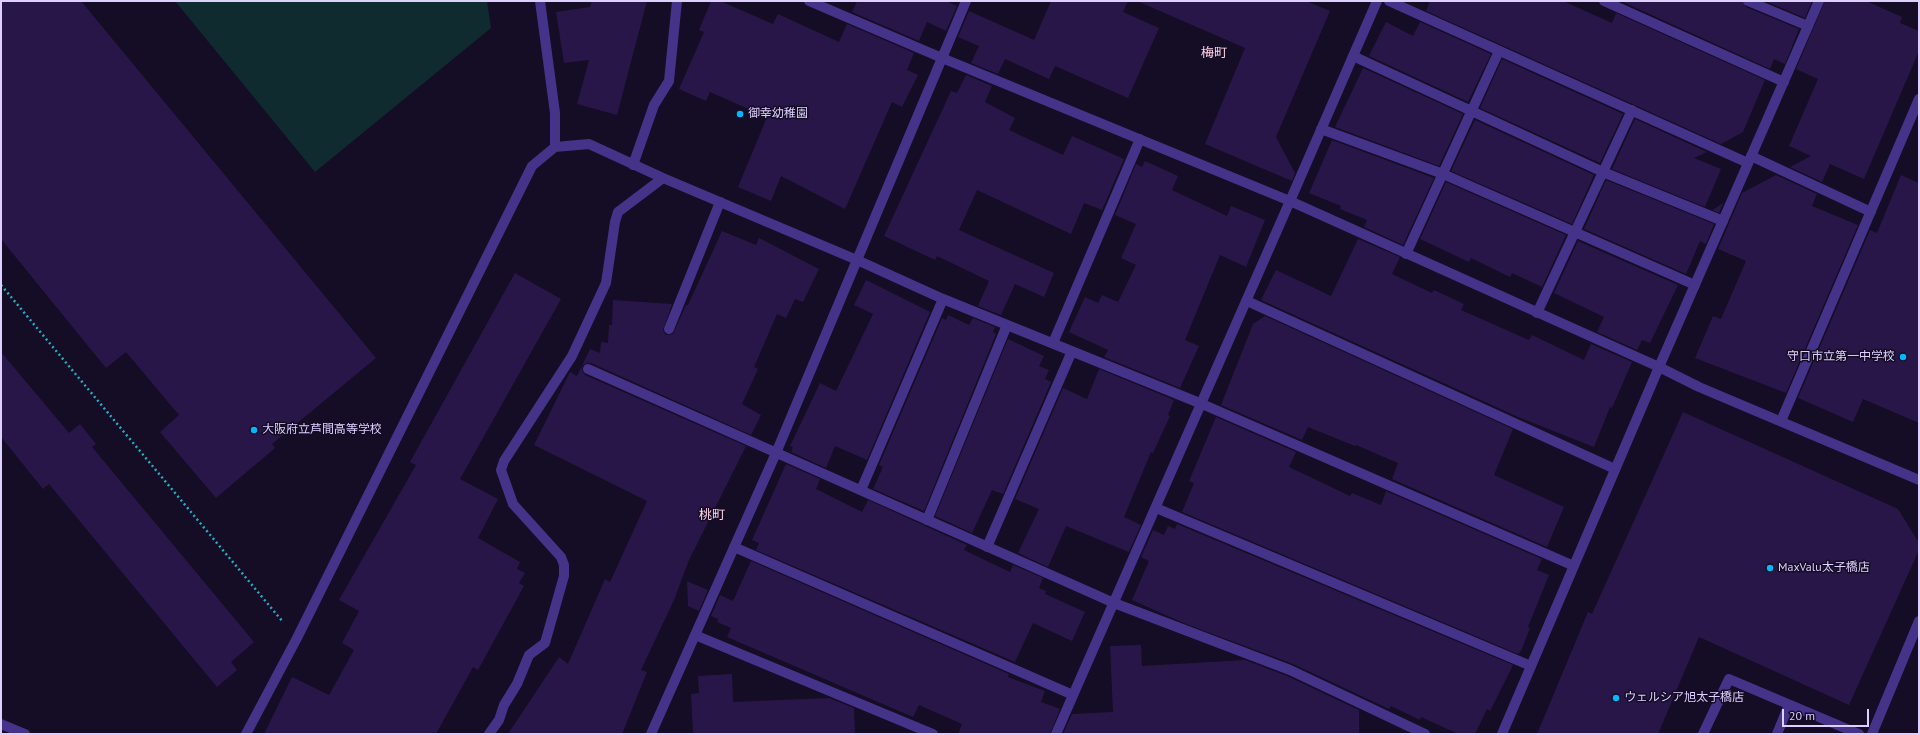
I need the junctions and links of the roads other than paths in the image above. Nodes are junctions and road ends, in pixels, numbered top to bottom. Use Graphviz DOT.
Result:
graph roads {
  1 [pos="540,1"];
  2 [pos="676,1"];
  3 [pos="809,1"];
  4 [pos="966,1"];
  5 [pos="1389,1"];
  6 [pos="1604,1"];
  7 [pos="1748,1"];
  8 [pos="1819,1"];
  9 [pos="1375,2"];
  10 [pos="1808,26"];
  11 [pos="1500,50"];
  12 [pos="1353,56"];
  13 [pos="942,58"];
  14 [pos="1784,82"];
  15 [pos="1919,99"];
  16 [pos="1472,110"];
  17 [pos="1632,110"];
  18 [pos="1321,129"];
  19 [pos="1140,139"];
  20 [pos="555,147"];
  21 [pos="1750,159"];
  22 [pos="633,164"];
  23 [pos="1603,172"];
  24 [pos="1443,174"];
  25 [pos="662,178"];
  26 [pos="1290,201"];
  27 [pos="720,202"];
  28 [pos="1871,212"];
  29 [pos="1723,221"];
  30 [pos="1574,233"];
  31 [pos="1406,254"];
  32 [pos="857,260"];
  33 [pos="1695,285"];
  34 [pos="943,299"];
  35 [pos="1247,301"];
  36 [pos="1538,313"];
  37 [pos="1007,324"];
  38 [pos="669,329"];
  39 [pos="1053,343"];
  40 [pos="1072,351"];
  41 [pos="1659,367"];
  42 [pos="588,369"];
  43 [pos="1202,404"];
  44 [pos="1781,421"];
  45 [pos="776,453"];
  46 [pos="1615,469"];
  47 [pos="1919,480"];
  48 [pos="861,490"];
  49 [pos="1156,508"];
  50 [pos="927,520"];
  51 [pos="987,546"];
  52 [pos="734,547"];
  53 [pos="1574,566"];
  54 [pos="1114,603"];
  55 [pos="1919,621"];
  56 [pos="695,635"];
  57 [pos="1531,666"];
  58 [pos="1073,694"];
  59 [pos="1789,705"];
  60 [pos="1,724"];
  61 [pos="1854,733"];
  62 [pos="25,734"];
  63 [pos="246,734"];
  64 [pos="489,734"];
  65 [pos="651,734"];
  66 [pos="933,734"];
  67 [pos="1056,734"];
  68 [pos="1425,734"];
  69 [pos="1502,734"];
  70 [pos="1703,734"];
  71 [pos="1777,734"];
  72 [pos="1872,734"];
  1 -- 20 [label="street"];
  2 -- 22 [label="street"];
  3 -- 13 [label="street"];
  4 -- 13 [label="street"];
  5 -- 11 [label="street"];
  6 -- 14 [label="street"];
  7 -- 10 [label="street"];
  8 -- 10 [label="street"];
  9 -- 12 [label="street"];
  10 -- 14 [label="street"];
  11 -- 16 [label="street"];
  11 -- 17 [label="street"];
  12 -- 16 [label="street"];
  12 -- 18 [label="street"];
  13 -- 19 [label="street"];
  13 -- 32 [label="street"];
  14 -- 21 [label="street"];
  15 -- 28 [label="street"];
  16 -- 23 [label="street"];
  16 -- 24 [label="street"];
  17 -- 21 [label="street"];
  17 -- 23 [label="street"];
  18 -- 24 [label="street"];
  18 -- 26 [label="street"];
  19 -- 26 [label="street"];
  19 -- 39 [label="street"];
  20 -- 22 [label="street"];
  20 -- 63 [label="street"];
  21 -- 28 [label="street"];
  21 -- 29 [label="street"];
  22 -- 25 [label="street"];
  23 -- 29 [label="street"];
  23 -- 30 [label="street"];
  24 -- 30 [label="street"];
  24 -- 31 [label="street"];
  25 -- 27 [label="street"];
  25 -- 64 [label="street"];
  26 -- 31 [label="street"];
  26 -- 35 [label="street"];
  27 -- 32 [label="street"];
  27 -- 38 [label="street"];
  28 -- 44 [label="street"];
  29 -- 33 [label="street"];
  30 -- 33 [label="street"];
  30 -- 36 [label="street"];
  31 -- 36 [label="street"];
  32 -- 34 [label="street"];
  32 -- 45 [label="street"];
  33 -- 41 [label="street"];
  34 -- 37 [label="street"];
  34 -- 48 [label="street"];
  35 -- 43 [label="street"];
  35 -- 46 [label="street"];
  36 -- 41 [label="street"];
  37 -- 39 [label="street"];
  37 -- 50 [label="street"];
  39 -- 40 [label="street"];
  40 -- 43 [label="street"];
  40 -- 51 [label="street"];
  41 -- 44 [label="street"];
  41 -- 46 [label="street"];
  42 -- 45 [label="street"];
  43 -- 49 [label="street"];
  43 -- 53 [label="street"];
  44 -- 47 [label="street"];
  45 -- 48 [label="street"];
  45 -- 52 [label="street"];
  46 -- 53 [label="street"];
  48 -- 50 [label="street"];
  49 -- 54 [label="street"];
  49 -- 57 [label="street"];
  50 -- 51 [label="street"];
  51 -- 54 [label="street"];
  52 -- 56 [label="street"];
  52 -- 58 [label="street"];
  53 -- 57 [label="street"];
  54 -- 58 [label="street"];
  54 -- 68 [label="street"];
  55 -- 72 [label="street"];
  56 -- 65 [label="street"];
  56 -- 66 [label="street"];
  57 -- 69 [label="street"];
  58 -- 67 [label="street"];
  59 -- 61 [label="street"];
  59 -- 70 [label="street"];
  59 -- 71 [label="street"];
  60 -- 62 [label="street"];
}
